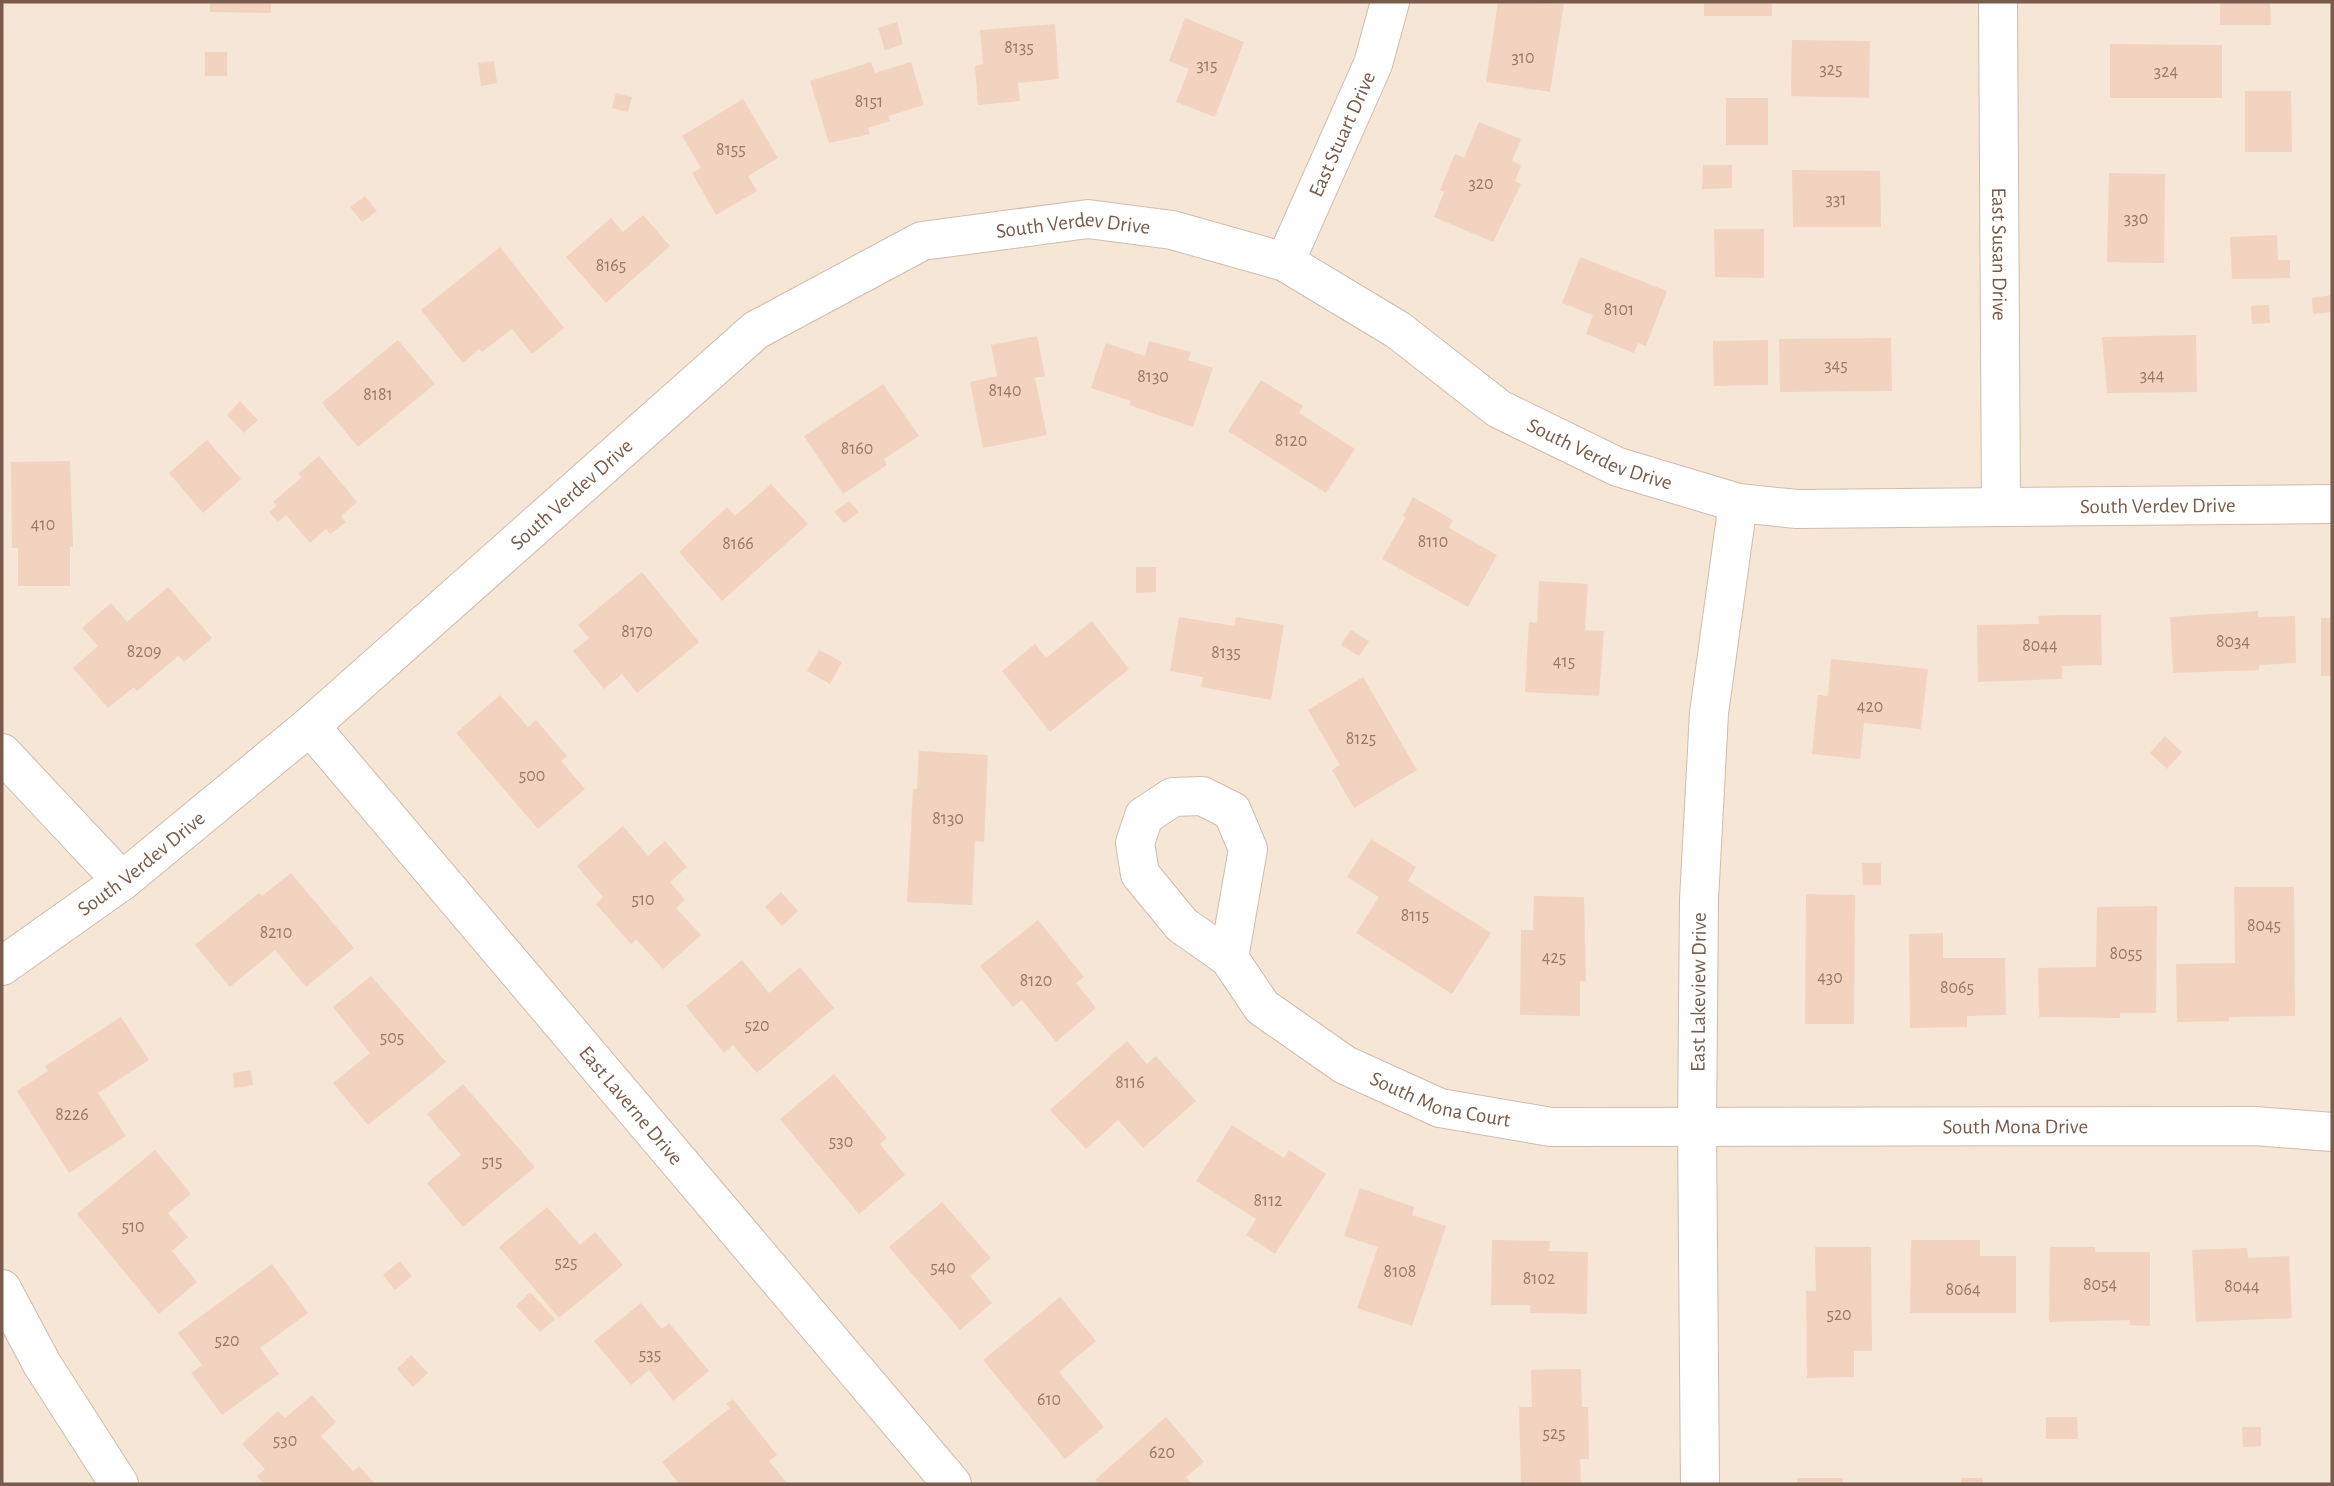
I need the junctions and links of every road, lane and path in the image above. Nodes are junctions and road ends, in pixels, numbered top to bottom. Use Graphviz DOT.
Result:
graph roads {
  1 [pos="1390,2"];
  2 [pos="1998,2"];
  3 [pos="1285,262"];
  4 [pos="1738,503"];
  5 [pos="2332,504"];
  6 [pos="2001,507"];
  7 [pos="310,726"];
  8 [pos="2,753"];
  9 [pos="122,881"];
  10 [pos="1229,958"];
  11 [pos="2,966"];
  12 [pos="1697,1128"];
  13 [pos="2332,1132"];
  14 [pos="2,1289"];
  15 [pos="119,1484"];
  16 [pos="952,1484"];
  17 [pos="1700,1484"];
  1 -- 3 [label="street, East Stuart Drive"];
  2 -- 6 [label="street, East Susan Drive"];
  3 -- 4 [label="street, South Verdev Drive"];
  3 -- 7 [label="street, South Verdev Drive"];
  4 -- 6 [label="street, South Verdev Drive"];
  4 -- 12 [label="street, East Lakeview Drive"];
  5 -- 6 [label="street, South Verdev Drive"];
  7 -- 9 [label="street, South Verdev Drive"];
  7 -- 16 [label="street, East Laverne Drive"];
  8 -- 9 [label="street"];
  9 -- 11 [label="street, South Verdev Drive"];
  10 -- 12 [label="street, South Mona Court"];
  12 -- 13 [label="street, South Mona Drive"];
  12 -- 17 [label="street, East Lakeview Drive"];
  14 -- 15 [label="street"];
}
